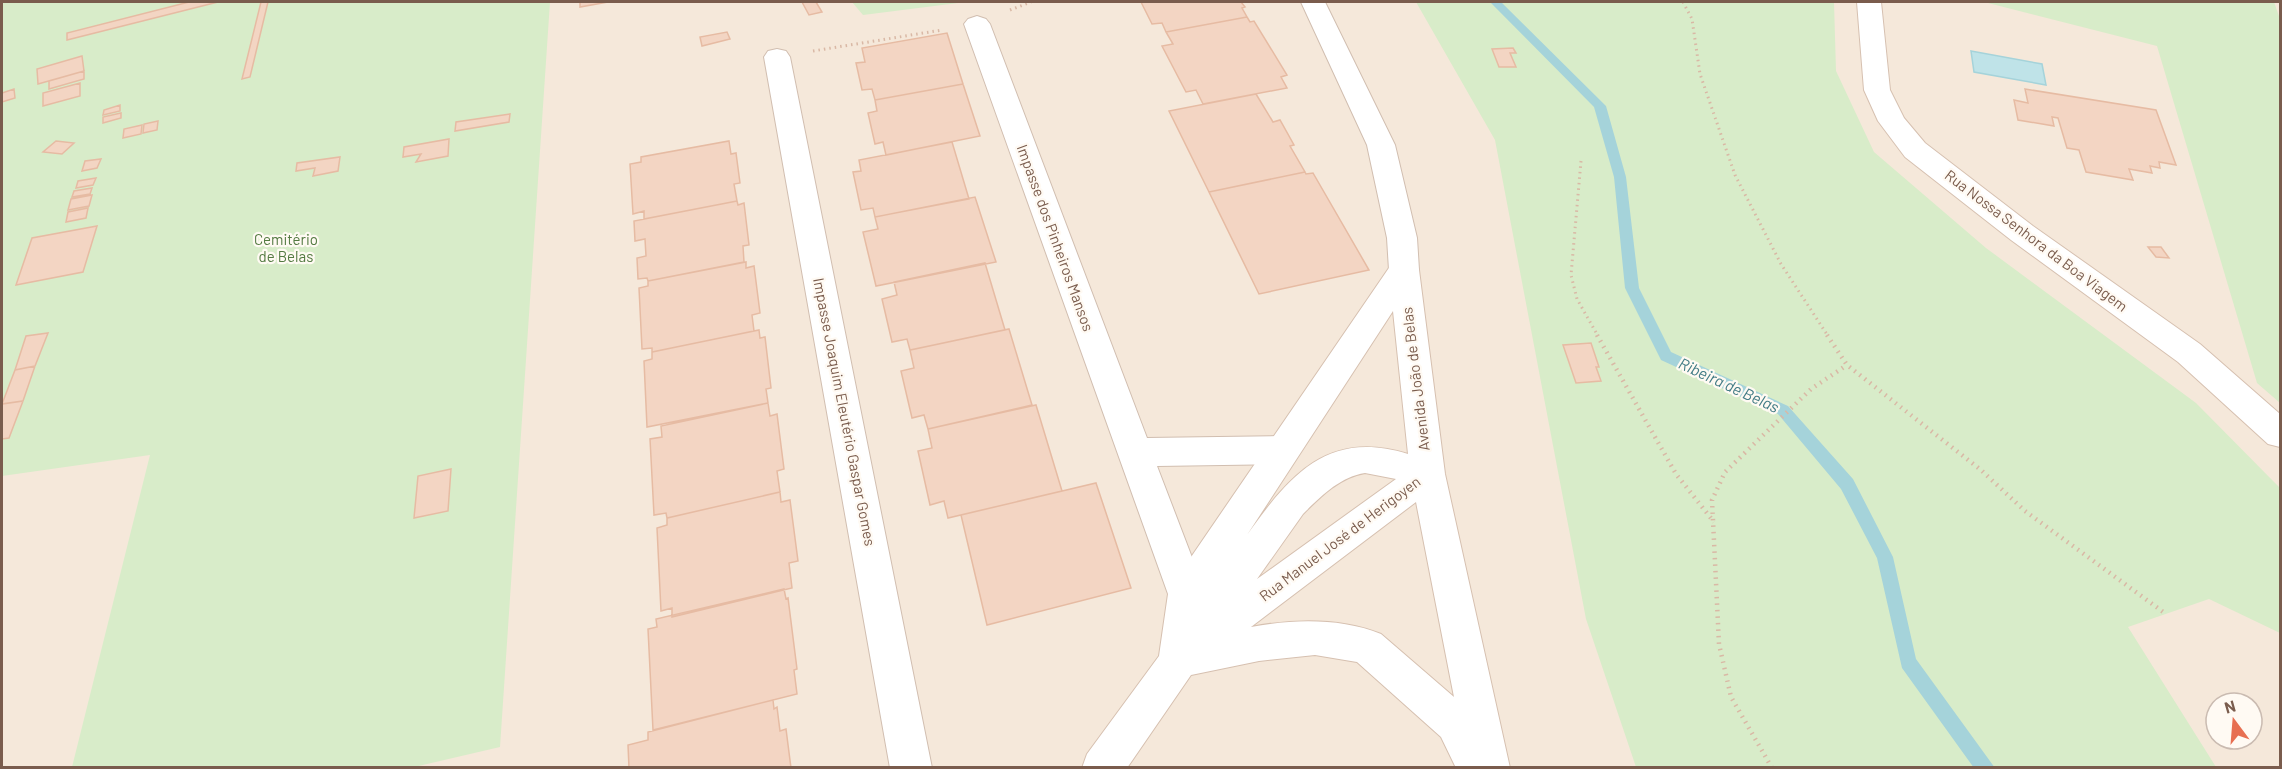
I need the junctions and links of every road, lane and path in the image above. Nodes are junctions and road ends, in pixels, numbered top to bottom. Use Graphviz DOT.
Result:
graph roads {
  1 [pos="1313,2"];
  2 [pos="1683,2"];
  3 [pos="1869,2"];
  4 [pos="977,24"];
  5 [pos="777,57"];
  6 [pos="1581,161"];
  7 [pos="1404,270"];
  8 [pos="1847,365"];
  9 [pos="2280,434"];
  10 [pos="1282,450"];
  11 [pos="1133,452"];
  12 [pos="1428,474"];
  13 [pos="1714,523"];
  14 [pos="1187,594"];
  15 [pos="2166,614"];
  16 [pos="1177,660"];
  17 [pos="911,768"];
  18 [pos="1102,768"];
  19 [pos="1478,768"];
  20 [pos="1489,768"];
  21 [pos="1772,768"];
  1 -- 7 [label="street, Avenida João de Belas"];
  2 -- 8 [label="path"];
  3 -- 9 [label="street, Rua Nossa Senhora da Boa Viagem"];
  4 -- 5 [label="path"];
  4 -- 11 [label="street, Impasse dos Pinheiros Mansos"];
  5 -- 17 [label="street, Impasse Joaquim Eleutério Gaspar Gomes"];
  6 -- 13 [label="path"];
  7 -- 10 [label="street, Rua Manuel José de Herigoyen"];
  7 -- 12 [label="street, Avenida João de Belas"];
  8 -- 13 [label="path"];
  8 -- 15 [label="path"];
  10 -- 11 [label="street"];
  10 -- 14 [label="street, Rua Manuel José de Herigoyen"];
  11 -- 14 [label="street, Impasse dos Pinheiros Mansos"];
  12 -- 16 [label="street, Rua Manuel José de Herigoyen"];
  12 -- 16 [label="street, Rua Manuel José de Herigoyen"];
  12 -- 20 [label="street, Avenida João de Belas"];
  13 -- 21 [label="path"];
  14 -- 16 [label="street, Rua Manuel José de Herigoyen"];
  16 -- 18 [label="street, Rua Manuel José de Herigoyen"];
  16 -- 19 [label="street"];
}
